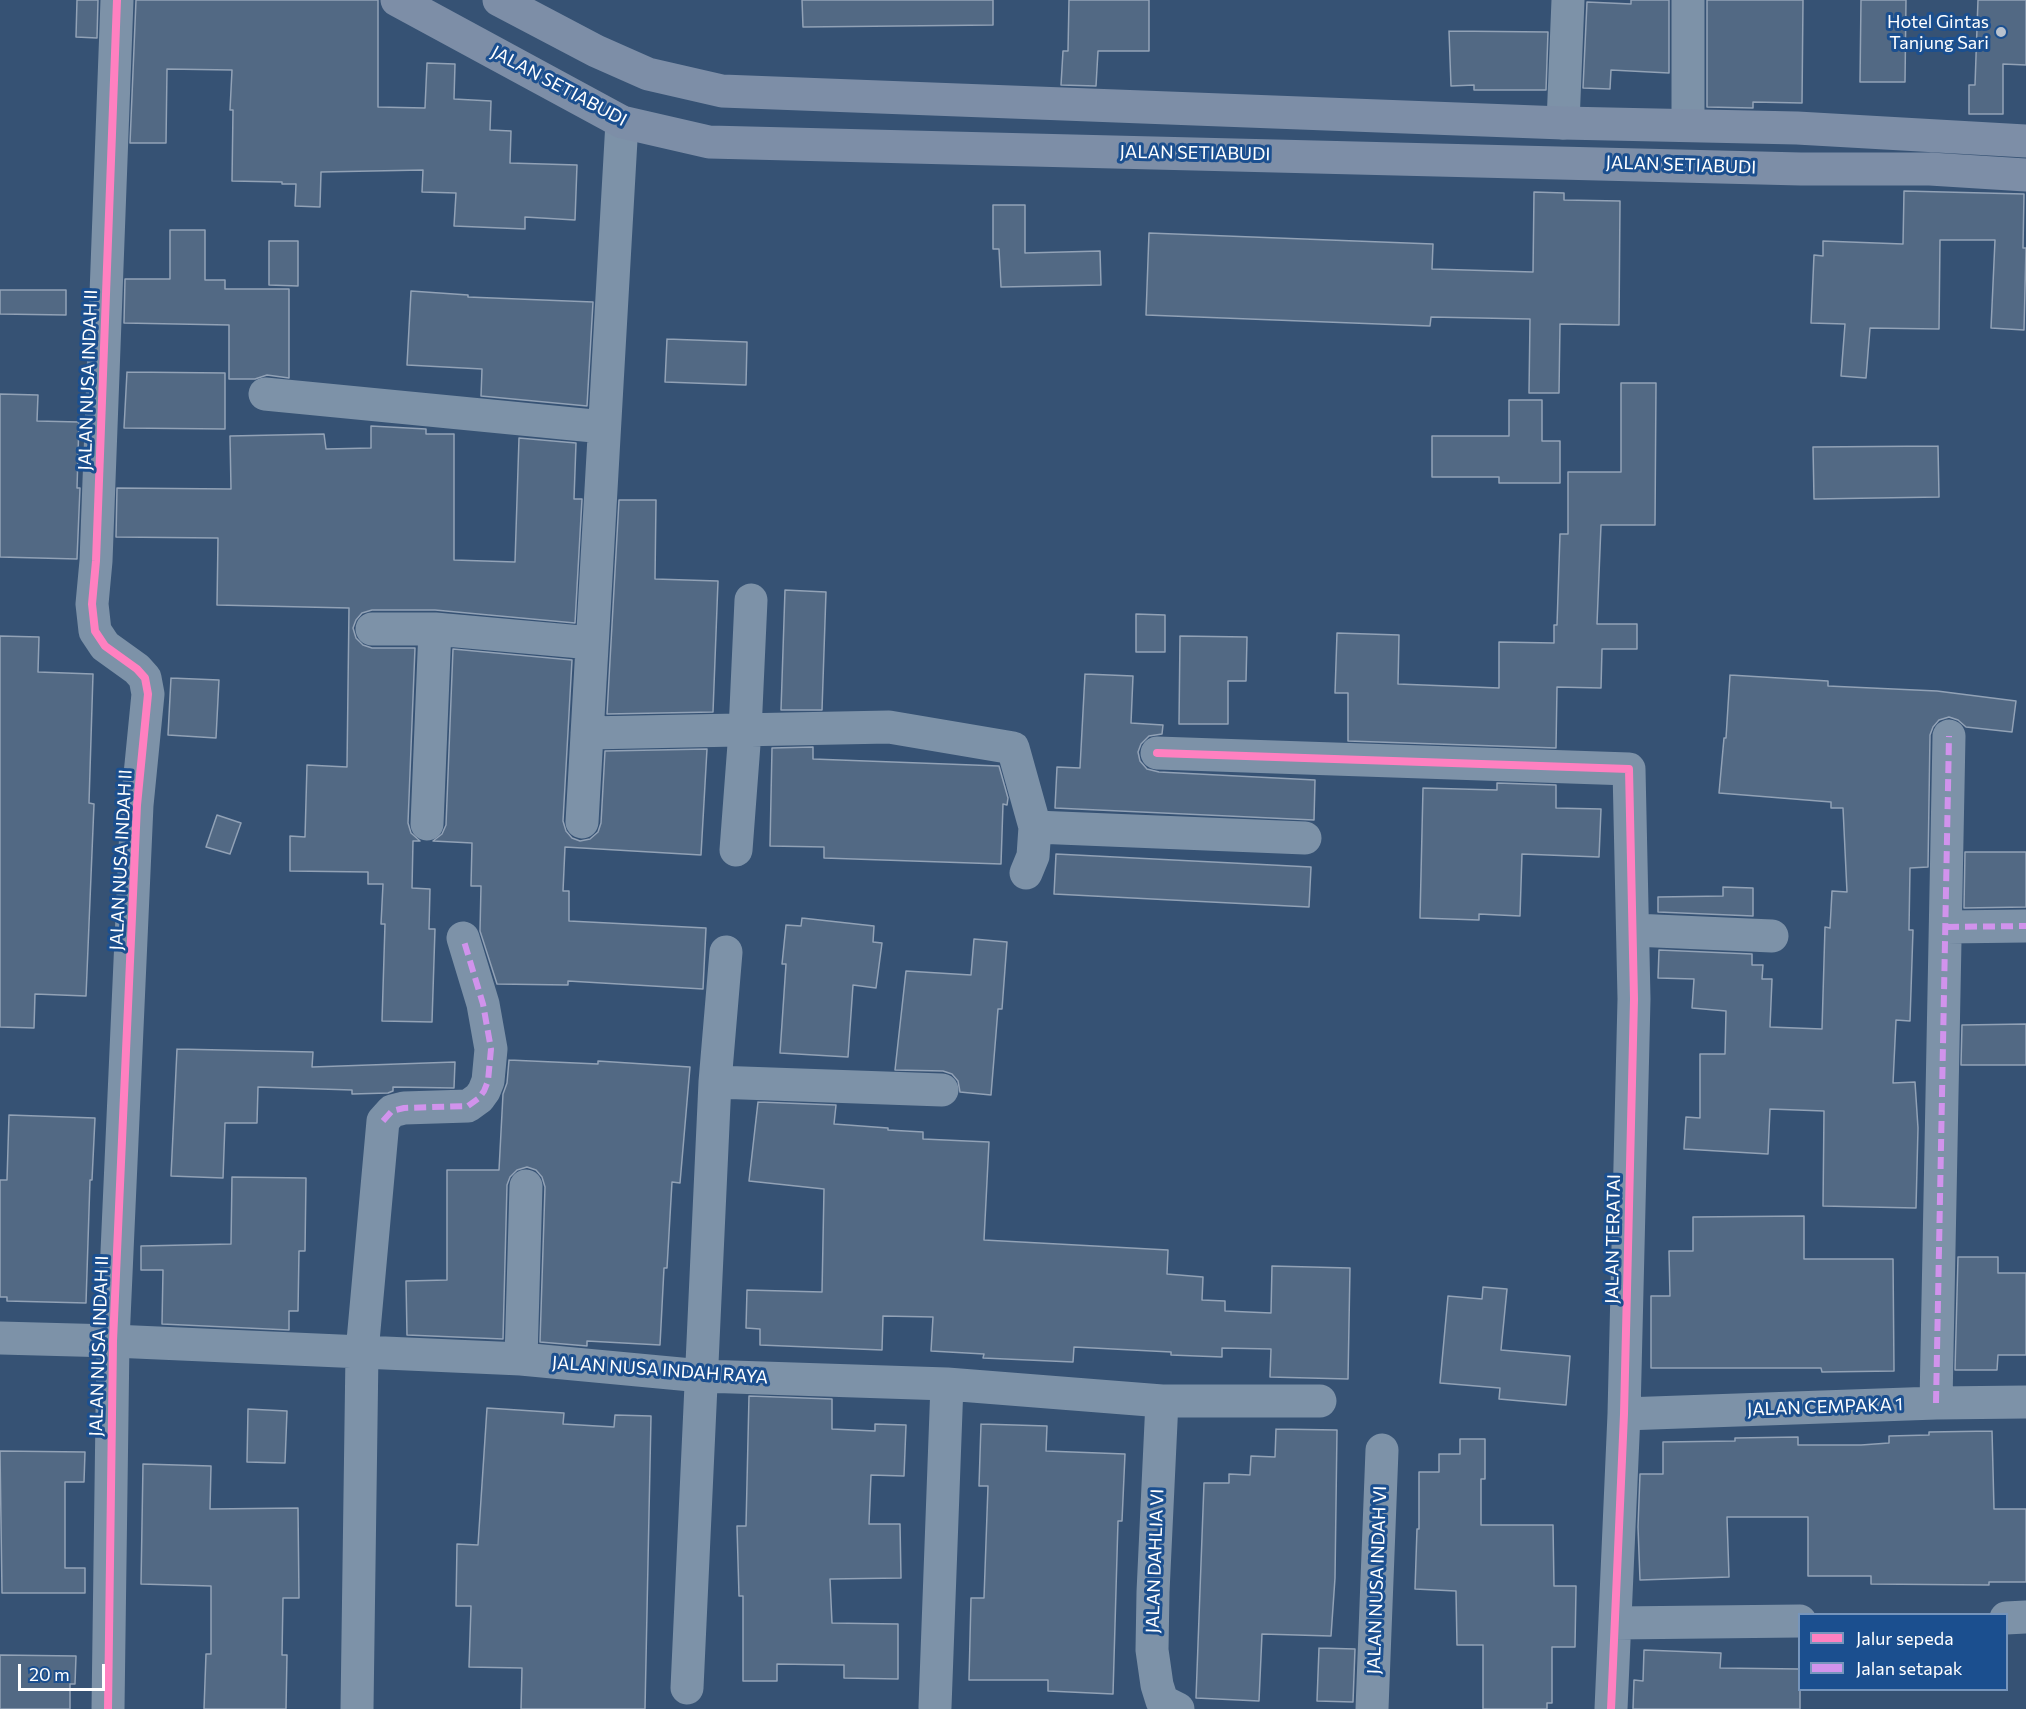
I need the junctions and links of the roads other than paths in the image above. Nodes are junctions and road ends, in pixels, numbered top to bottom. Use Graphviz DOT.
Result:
graph roads {
  1 [pos="117,0"];
  2 [pos="397,0"];
  3 [pos="499,0"];
  4 [pos="1568,0"];
  5 [pos="1688,0"];
  6 [pos="621,122"];
  7 [pos="1563,123"];
  8 [pos="1688,124"];
  9 [pos="2026,141"];
  10 [pos="2026,175"];
  11 [pos="266,394"];
  12 [pos="604,427"];
  13 [pos="751,600"];
  14 [pos="372,629"];
  15 [pos="435,629"];
  16 [pos="592,643"];
  17 [pos="745,731"];
  18 [pos="587,733"];
  19 [pos="1949,736"];
  20 [pos="1157,753"];
  21 [pos="582,822"];
  22 [pos="427,824"];
  23 [pos="1035,827"];
  24 [pos="1305,838"];
  25 [pos="736,850"];
  26 [pos="1026,873"];
  27 [pos="2026,926"];
  28 [pos="1947,927"];
  29 [pos="1633,930"];
  30 [pos="1772,936"];
  31 [pos="463,938"];
  32 [pos="726,951"];
  33 [pos="715,1082"];
  34 [pos="942,1090"];
  35 [pos="526,1186"];
  36 [pos="0,1338"];
  37 [pos="113,1341"];
  38 [pos="362,1352"];
  39 [pos="521,1359"];
  40 [pos="702,1376"];
  41 [pos="947,1384"];
  42 [pos="1162,1401"];
  43 [pos="1320,1401"];
  44 [pos="2026,1402"];
  45 [pos="1936,1403"];
  46 [pos="1624,1414"];
  47 [pos="1382,1450"];
  48 [pos="2026,1617"];
  49 [pos="2008,1618"];
  50 [pos="1798,1621"];
  51 [pos="1615,1623"];
  52 [pos="687,1688"];
  53 [pos="935,1707"];
  54 [pos="108,1709"];
  55 [pos="357,1709"];
  56 [pos="1178,1709"];
  57 [pos="1372,1709"];
  58 [pos="1611,1709"];
  1 -- 37 [label="street, JALAN NUSA INDAH II"];
  2 -- 6 [label="main road, JALAN SETIABUDI"];
  3 -- 7 [label="main road"];
  4 -- 7 [label="street"];
  5 -- 8 [label="street"];
  6 -- 10 [label="main road, JALAN SETIABUDI"];
  6 -- 12 [label="street"];
  7 -- 8 [label="main road"];
  8 -- 9 [label="main road"];
  11 -- 12 [label="street"];
  12 -- 16 [label="street"];
  13 -- 17 [label="street"];
  14 -- 15 [label="street"];
  15 -- 16 [label="street"];
  15 -- 22 [label="street"];
  16 -- 18 [label="street"];
  17 -- 18 [label="street"];
  17 -- 23 [label="street"];
  17 -- 25 [label="street"];
  18 -- 21 [label="street"];
  19 -- 28 [label="street"];
  20 -- 29 [label="street, JALAN TERATAI"];
  23 -- 24 [label="street"];
  23 -- 26 [label="street"];
  27 -- 28 [label="street"];
  28 -- 45 [label="street"];
  29 -- 30 [label="street"];
  29 -- 46 [label="street, JALAN TERATAI"];
  31 -- 38 [label="street"];
  32 -- 33 [label="street"];
  33 -- 34 [label="street"];
  33 -- 40 [label="street"];
  35 -- 39 [label="street"];
  36 -- 37 [label="street, JALAN NUSA INDAH RAYA"];
  37 -- 38 [label="street, JALAN NUSA INDAH RAYA"];
  37 -- 54 [label="street, JALAN NUSA INDAH II"];
  38 -- 39 [label="street, JALAN NUSA INDAH RAYA"];
  38 -- 55 [label="street"];
  39 -- 40 [label="street, JALAN NUSA INDAH RAYA"];
  40 -- 41 [label="street, JALAN NUSA INDAH RAYA"];
  40 -- 52 [label="street"];
  41 -- 42 [label="street, JALAN NUSA INDAH RAYA"];
  41 -- 53 [label="street"];
  42 -- 43 [label="street, JALAN NUSA INDAH RAYA"];
  42 -- 56 [label="street, JALAN DAHLIA VI"];
  44 -- 45 [label="street, JALAN CEMPAKA 1"];
  45 -- 46 [label="street, JALAN CEMPAKA 1"];
  46 -- 51 [label="street, JALAN TERATAI"];
  47 -- 57 [label="street, JALAN NUSA INDAH VI"];
  48 -- 49 [label="street"];
  50 -- 51 [label="street"];
  51 -- 58 [label="street, JALAN TERATAI"];
}
